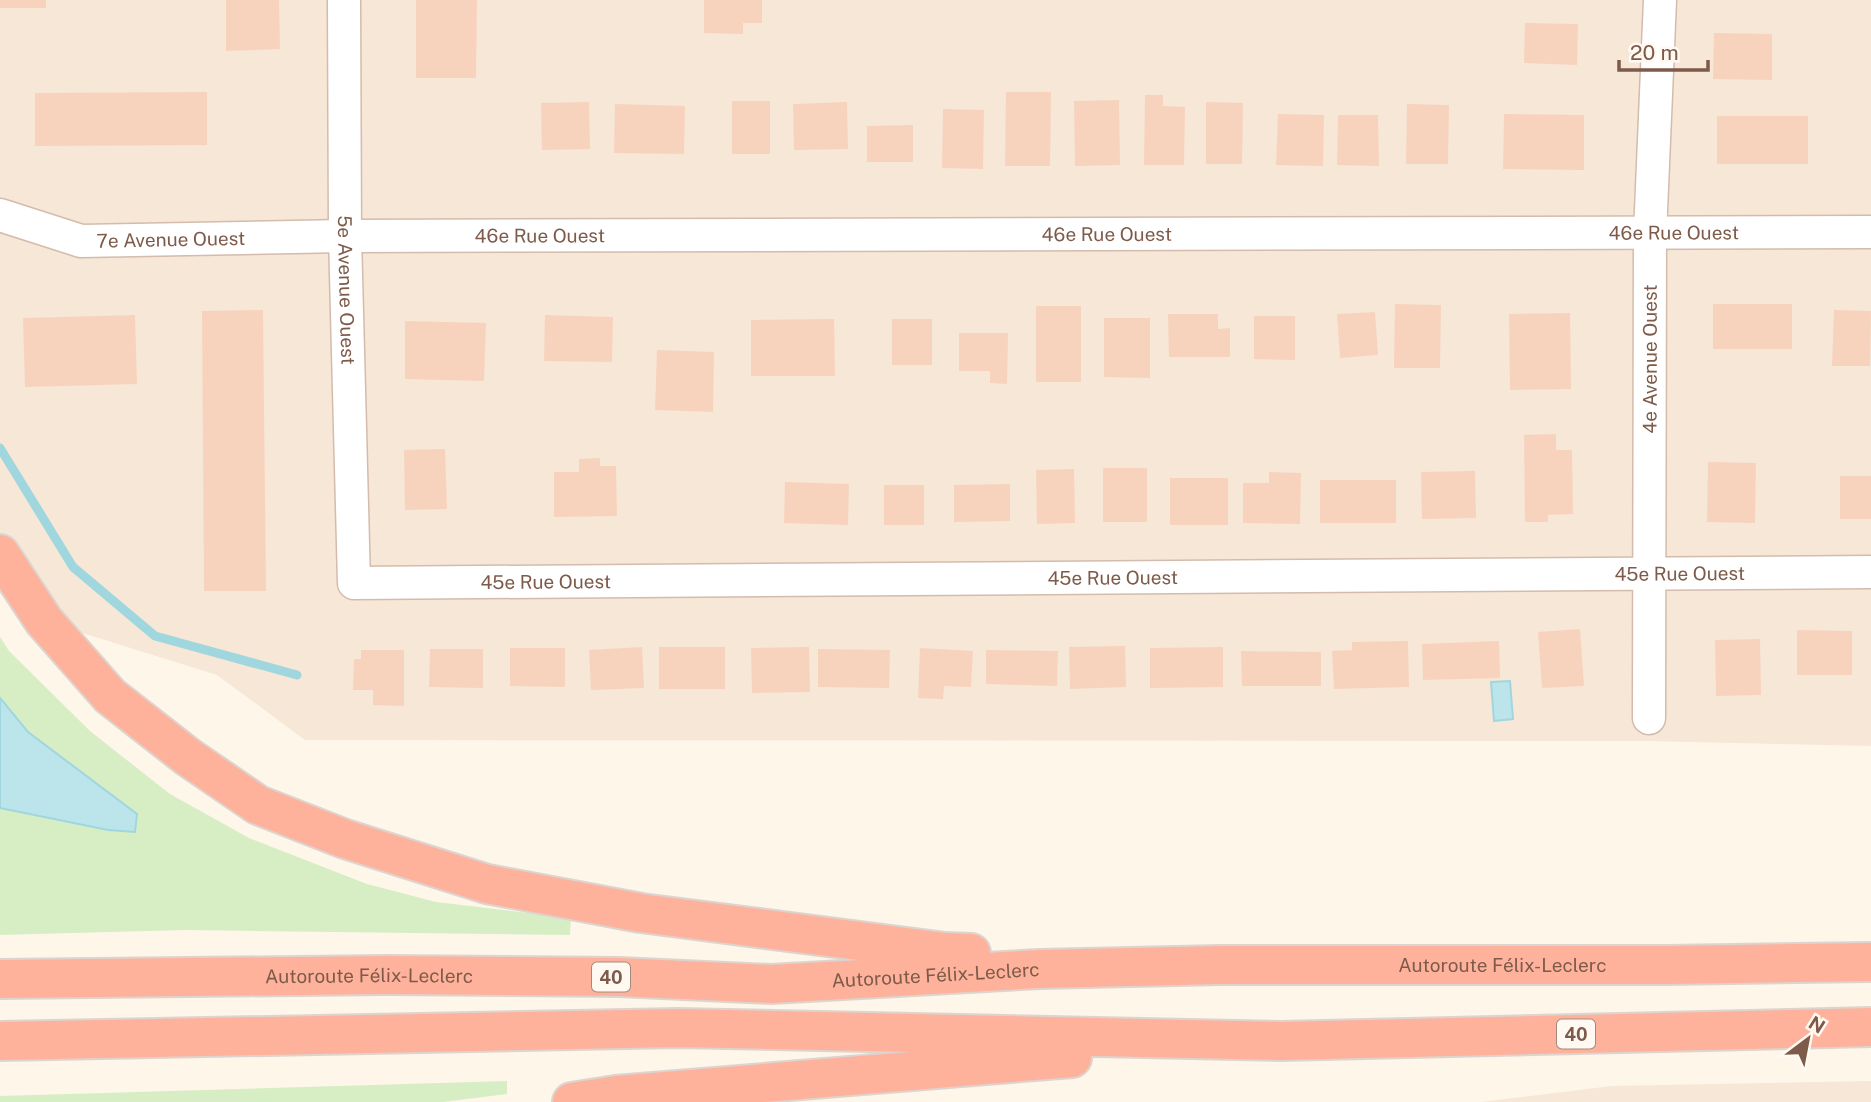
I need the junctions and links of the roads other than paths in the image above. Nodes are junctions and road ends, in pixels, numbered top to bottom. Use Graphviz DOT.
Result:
graph roads {
  1 [pos="344,0"];
  2 [pos="1660,0"];
  3 [pos="0,215"];
  4 [pos="1871,232"];
  5 [pos="1650,234"];
  6 [pos="345,236"];
  7 [pos="0,554"];
  8 [pos="1871,572"];
  9 [pos="1651,573"];
  10 [pos="354,583"];
  11 [pos="1649,718"];
  12 [pos="1871,962"];
  13 [pos="1221,965"];
  14 [pos="0,979"];
  15 [pos="1871,1027"];
  16 [pos="0,1041"];
  17 [pos="1281,1041"];
  18 [pos="572,1102"];
  1 -- 6 [label="street, 5e Avenue Ouest"];
  2 -- 5 [label="street, 4e Avenue Ouest"];
  3 -- 6 [label="street, 7e Avenue Ouest"];
  4 -- 5 [label="street, 46e Rue Ouest"];
  5 -- 6 [label="street, 46e Rue Ouest"];
  5 -- 9 [label="street, 4e Avenue Ouest"];
  6 -- 10 [label="street, 5e Avenue Ouest"];
  7 -- 13 [label="highway"];
  8 -- 9 [label="street, 45e Rue Ouest"];
  9 -- 10 [label="street, 45e Rue Ouest"];
  9 -- 11 [label="street, 4e Avenue Ouest"];
  12 -- 13 [label="highway, Autoroute Félix-Leclerc / 40"];
  13 -- 14 [label="highway, Autoroute Félix-Leclerc / 40"];
  15 -- 17 [label="highway, 40"];
  16 -- 17 [label="highway, 40"];
  17 -- 18 [label="highway"];
}
